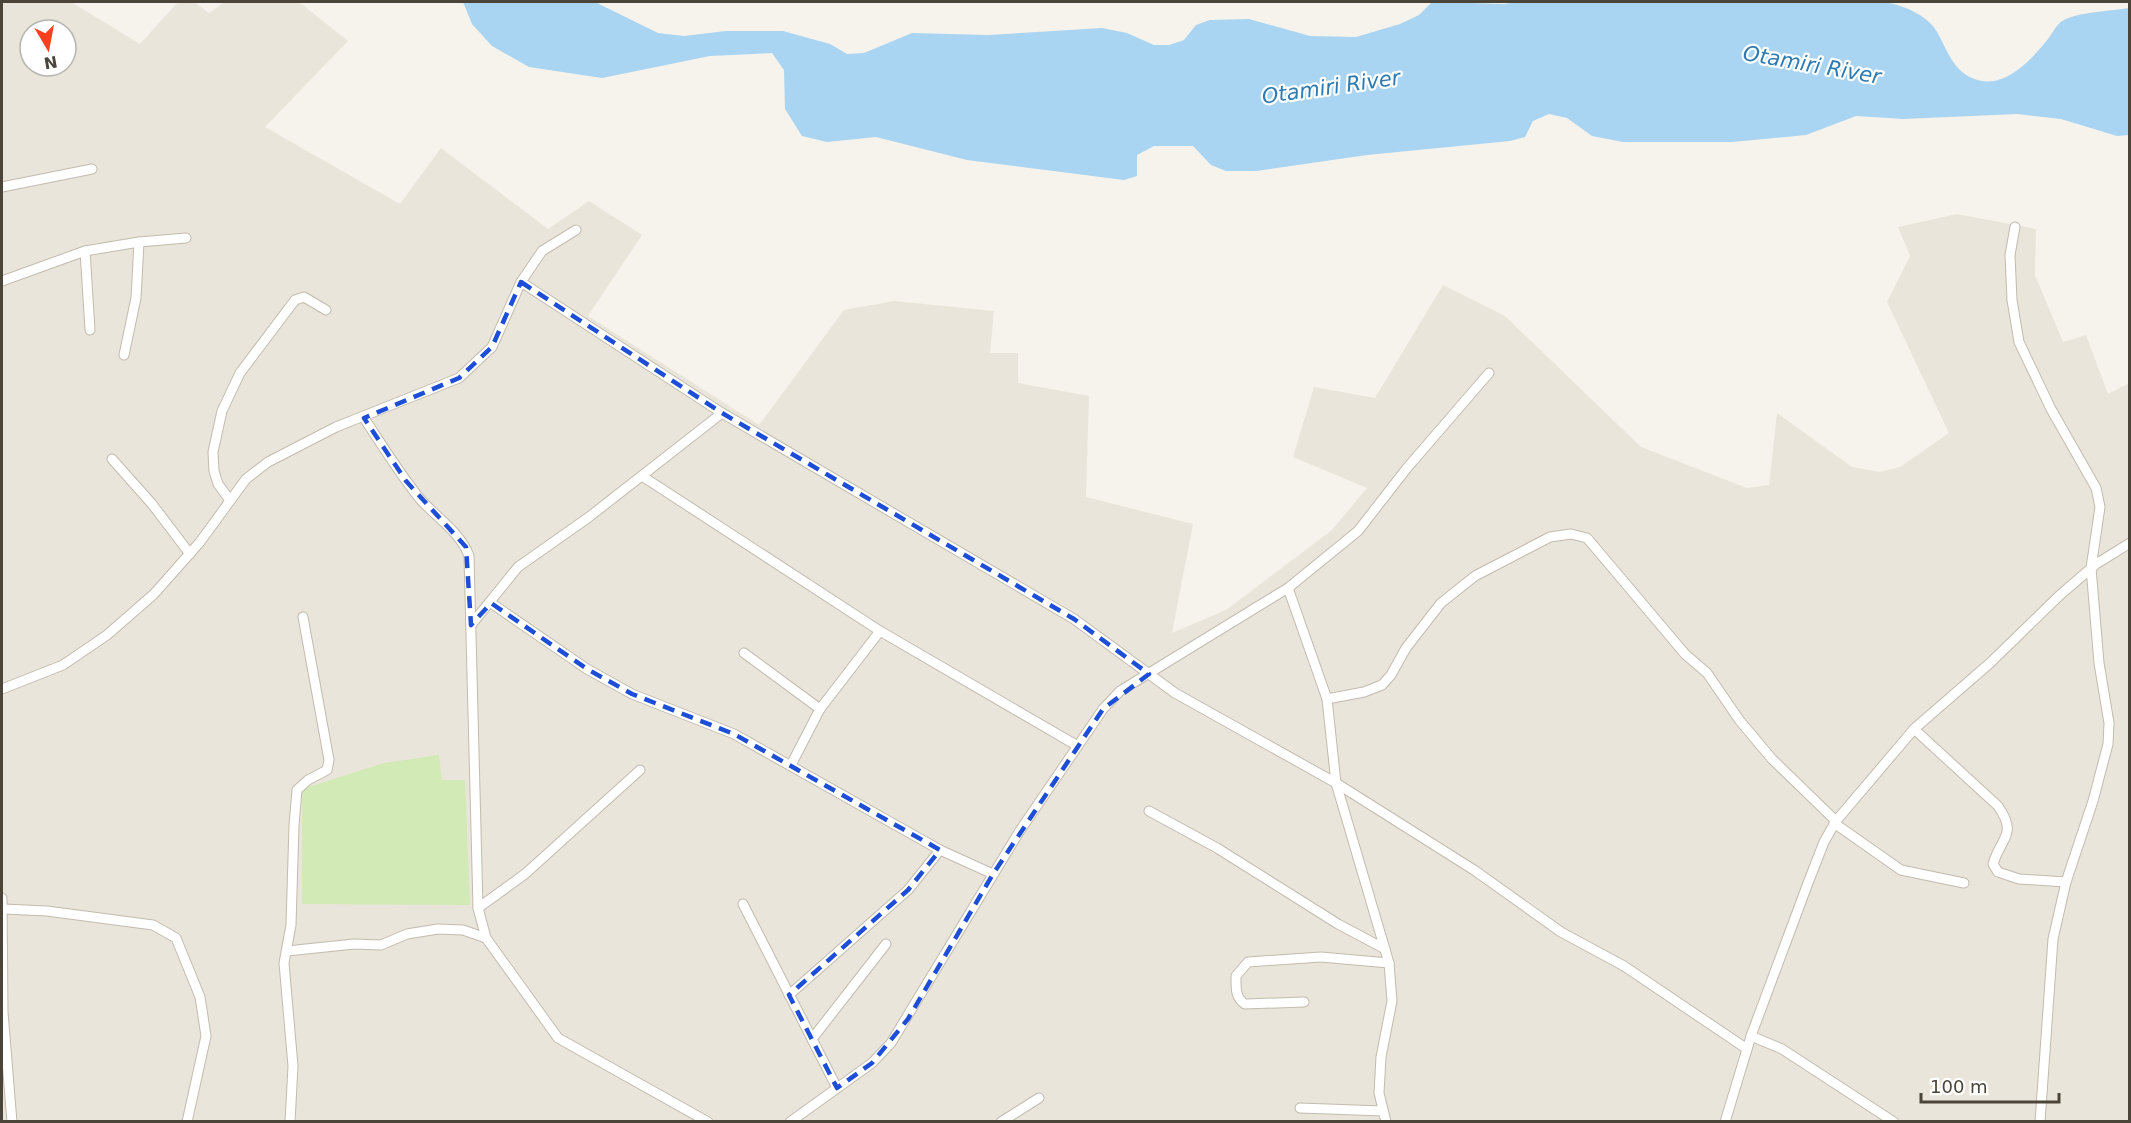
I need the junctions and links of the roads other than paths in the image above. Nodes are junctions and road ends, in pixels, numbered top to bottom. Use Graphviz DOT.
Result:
graph roads {
  1 [pos="92,169"];
  2 [pos="2,187"];
  3 [pos="2015,227"];
  4 [pos="576,230"];
  5 [pos="186,238"];
  6 [pos="139,242"];
  7 [pos="85,251"];
  8 [pos="2,280"];
  9 [pos="520,282"];
  10 [pos="326,310"];
  11 [pos="90,330"];
  12 [pos="124,355"];
  13 [pos="1489,373"];
  14 [pos="722,413"];
  15 [pos="364,418"];
  16 [pos="112,459"];
  17 [pos="642,476"];
  18 [pos="229,499"];
  19 [pos="2130,543"];
  20 [pos="190,554"];
  21 [pos="2091,568"];
  22 [pos="1288,588"];
  23 [pos="491,603"];
  24 [pos="303,617"];
  25 [pos="471,625"];
  26 [pos="880,631"];
  27 [pos="744,652"];
  28 [pos="1149,674"];
  29 [pos="2,689"];
  30 [pos="1327,699"];
  31 [pos="820,709"];
  32 [pos="1914,729"];
  33 [pos="1076,745"];
  34 [pos="791,765"];
  35 [pos="640,770"];
  36 [pos="1336,783"];
  37 [pos="1149,811"];
  38 [pos="1835,822"];
  39 [pos="940,850"];
  40 [pos="993,874"];
  41 [pos="2066,882"];
  42 [pos="1964,883"];
  43 [pos="2,898"];
  44 [pos="743,904"];
  45 [pos="478,908"];
  46 [pos="3,909"];
  47 [pos="486,938"];
  48 [pos="886,944"];
  49 [pos="1385,949"];
  50 [pos="287,951"];
  51 [pos="1389,963"];
  52 [pos="789,994"];
  53 [pos="1304,1002"];
  54 [pos="1751,1036"];
  55 [pos="812,1039"];
  56 [pos="1747,1049"];
  57 [pos="837,1088"];
  58 [pos="1040,1098"];
  59 [pos="1300,1108"];
  60 [pos="1383,1111"];
  61 [pos="12,1122"];
  62 [pos="187,1122"];
  63 [pos="290,1122"];
  64 [pos="708,1122"];
  65 [pos="790,1122"];
  66 [pos="1001,1122"];
  67 [pos="1386,1122"];
  68 [pos="1725,1122"];
  69 [pos="1894,1122"];
  70 [pos="2040,1122"];
  1 -- 2 [label="street"];
  3 -- 21 [label="street"];
  4 -- 9 [label="street"];
  5 -- 6 [label="street"];
  6 -- 7 [label="street"];
  6 -- 12 [label="street"];
  7 -- 8 [label="street"];
  7 -- 11 [label="street"];
  9 -- 14 [label="street"];
  9 -- 15 [label="street"];
  10 -- 18 [label="street"];
  13 -- 22 [label="street"];
  14 -- 17 [label="street"];
  14 -- 28 [label="street"];
  15 -- 18 [label="street"];
  15 -- 25 [label="street"];
  16 -- 20 [label="street"];
  17 -- 23 [label="street"];
  17 -- 26 [label="street"];
  18 -- 20 [label="street"];
  19 -- 21 [label="street"];
  20 -- 29 [label="street"];
  21 -- 32 [label="street"];
  21 -- 41 [label="street"];
  22 -- 28 [label="street"];
  22 -- 30 [label="street"];
  23 -- 25 [label="street"];
  23 -- 34 [label="street"];
  24 -- 50 [label="street"];
  25 -- 45 [label="street"];
  26 -- 31 [label="street"];
  26 -- 33 [label="street"];
  27 -- 31 [label="street"];
  28 -- 33 [label="street"];
  28 -- 36 [label="street"];
  30 -- 36 [label="street"];
  30 -- 38 [label="street"];
  31 -- 34 [label="street"];
  32 -- 38 [label="street"];
  32 -- 41 [label="street"];
  33 -- 40 [label="street"];
  34 -- 39 [label="street"];
  35 -- 45 [label="street"];
  36 -- 49 [label="street"];
  36 -- 56 [label="street"];
  37 -- 49 [label="street"];
  38 -- 42 [label="street"];
  38 -- 54 [label="street"];
  39 -- 40 [label="street"];
  39 -- 52 [label="street"];
  40 -- 57 [label="street"];
  41 -- 70 [label="street"];
  43 -- 46 [label="street"];
  44 -- 52 [label="street"];
  45 -- 47 [label="street"];
  46 -- 61 [label="street"];
  46 -- 62 [label="street"];
  47 -- 50 [label="street"];
  47 -- 64 [label="street"];
  48 -- 55 [label="street"];
  49 -- 51 [label="street"];
  50 -- 63 [label="street"];
  51 -- 53 [label="street"];
  51 -- 60 [label="street"];
  52 -- 55 [label="street"];
  54 -- 56 [label="street"];
  54 -- 69 [label="street"];
  55 -- 57 [label="street"];
  56 -- 68 [label="street"];
  57 -- 65 [label="street"];
  58 -- 66 [label="street"];
  59 -- 60 [label="street"];
  60 -- 67 [label="street"];
}
